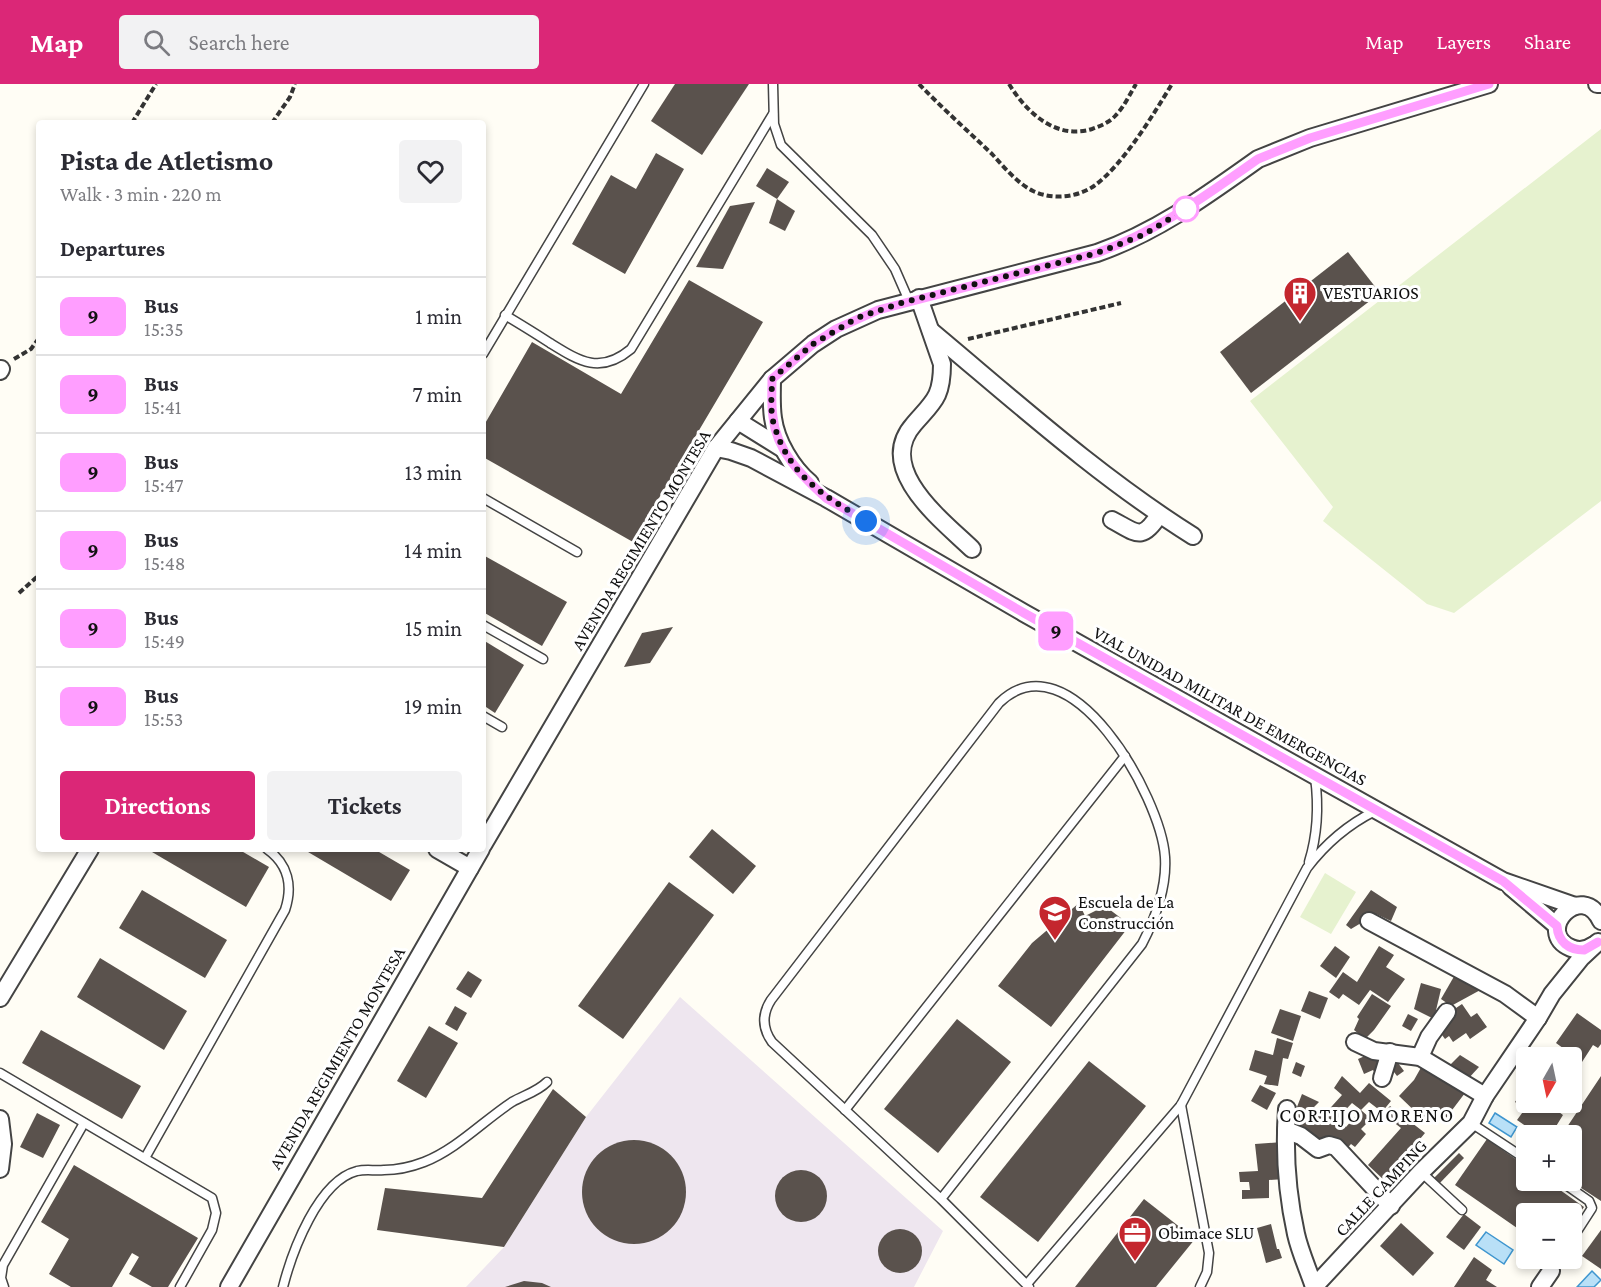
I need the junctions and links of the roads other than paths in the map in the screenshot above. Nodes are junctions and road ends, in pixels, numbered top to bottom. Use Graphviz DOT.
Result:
graph roads {
  1 [pos="645,84"];
  2 [pos="773,84"];
  3 [pos="1489,84"];
  4 [pos="773,114"];
  5 [pos="914,300"];
  6 [pos="505,315"];
  7 [pos="931,331"];
  8 [pos="486,349"];
  9 [pos="772,379"];
  10 [pos="738,421"];
  11 [pos="716,448"];
  12 [pos="783,449"];
  13 [pos="826,498"];
  14 [pos="486,500"];
  15 [pos="1159,515"];
  16 [pos="1112,520"];
  17 [pos="1193,536"];
  18 [pos="972,549"];
  19 [pos="577,552"];
  20 [pos="486,627"];
  21 [pos="543,659"];
  22 [pos="486,718"];
  23 [pos="502,727"];
  24 [pos="1125,756"];
  25 [pos="1315,777"];
  26 [pos="1374,810"];
  27 [pos="486,840"];
  28 [pos="88,852"];
  29 [pos="270,852"];
  30 [pos="442,852"];
  31 [pos="479,852"];
  32 [pos="470,868"];
  33 [pos="1307,868"];
  34 [pos="1503,881"];
  35 [pos="1575,906"];
  36 [pos="1600,915"];
  37 [pos="1370,921"];
  38 [pos="1557,926"];
  39 [pos="1599,938"];
  40 [pos="1563,943"];
  41 [pos="1552,994"];
  42 [pos="0,998"];
  43 [pos="1447,1012"];
  44 [pos="1538,1018"];
  45 [pos="1355,1042"];
  46 [pos="1390,1052"];
  47 [pos="1420,1057"];
  48 [pos="0,1073"];
  49 [pos="1382,1077"];
  50 [pos="548,1082"];
  51 [pos="1485,1096"];
  52 [pos="1181,1105"];
  53 [pos="1287,1109"];
  54 [pos="845,1110"];
  55 [pos="0,1119"];
  56 [pos="84,1123"];
  57 [pos="1471,1123"];
  58 [pos="1286,1130"];
  59 [pos="1516,1153"];
  60 [pos="145,1158"];
  61 [pos="0,1169"];
  62 [pos="1421,1172"];
  63 [pos="1575,1191"];
  64 [pos="941,1198"];
  65 [pos="1391,1206"];
  66 [pos="1462,1210"];
  67 [pos="1582,1224"];
  68 [pos="1551,1271"];
  69 [pos="1028,1286"];
  70 [pos="3,1287"];
  71 [pos="180,1287"];
  72 [pos="229,1287"];
  73 [pos="284,1287"];
  74 [pos="1200,1287"];
  75 [pos="1314,1287"];
  76 [pos="1540,1287"];
  1 -- 6 [label="lane"];
  2 -- 4 [label="lane"];
  3 -- 5 [label="street, AVENIDA REGIMIENTO MONTESA"];
  4 -- 5 [label="lane"];
  4 -- 6 [label="lane"];
  5 -- 7 [label="street"];
  5 -- 9 [label="street, AVENIDA REGIMIENTO MONTESA"];
  6 -- 8 [label="lane"];
  7 -- 15 [label="street"];
  7 -- 18 [label="street"];
  9 -- 10 [label="street, AVENIDA REGIMIENTO MONTESA"];
  9 -- 12 [label="street"];
  10 -- 11 [label="street, AVENIDA REGIMIENTO MONTESA"];
  10 -- 12 [label="street"];
  11 -- 13 [label="street, VIAL UNIDAD MILITAR DE EMERGENCIAS"];
  11 -- 27 [label="street, AVENIDA REGIMIENTO MONTESA"];
  12 -- 13 [label="street"];
  13 -- 25 [label="street, VIAL UNIDAD MILITAR DE EMERGENCIAS"];
  14 -- 19 [label="lane"];
  15 -- 16 [label="street"];
  15 -- 17 [label="street"];
  20 -- 21 [label="lane"];
  22 -- 23 [label="lane"];
  24 -- 54 [label="lane"];
  24 -- 54 [label="lane"];
  24 -- 64 [label="lane"];
  25 -- 26 [label="street, VIAL UNIDAD MILITAR DE EMERGENCIAS"];
  25 -- 33 [label="lane"];
  26 -- 33 [label="lane"];
  26 -- 34 [label="street, VIAL UNIDAD MILITAR DE EMERGENCIAS"];
  28 -- 42 [label="street"];
  29 -- 60 [label="lane"];
  30 -- 32 [label="street"];
  31 -- 32 [label="street, AVENIDA REGIMIENTO MONTESA"];
  32 -- 72 [label="street, AVENIDA REGIMIENTO MONTESA"];
  33 -- 52 [label="lane"];
  34 -- 35 [label="street, VIAL UNIDAD MILITAR DE EMERGENCIAS"];
  34 -- 38 [label="street, VIAL UNIDAD MILITAR DE EMERGENCIAS"];
  35 -- 36 [label="street, VIAL UNIDAD MILITAR DE EMERGENCIAS"];
  35 -- 38 [label="street"];
  37 -- 44 [label="street"];
  38 -- 40 [label="street"];
  39 -- 40 [label="street"];
  39 -- 41 [label="street, CALLE CAMPING"];
  40 -- 41 [label="street, CALLE CAMPING"];
  41 -- 44 [label="street, CALLE CAMPING"];
  43 -- 47 [label="street"];
  44 -- 51 [label="street, CALLE CAMPING"];
  45 -- 46 [label="street"];
  46 -- 47 [label="street"];
  46 -- 49 [label="street"];
  47 -- 51 [label="street"];
  48 -- 56 [label="lane"];
  50 -- 73 [label="lane"];
  51 -- 57 [label="street, CALLE CAMPING"];
  52 -- 69 [label="lane"];
  52 -- 74 [label="lane"];
  53 -- 58 [label="street"];
  54 -- 64 [label="lane"];
  55 -- 61 [label="street"];
  56 -- 60 [label="lane"];
  56 -- 70 [label="lane"];
  57 -- 59 [label="lane"];
  57 -- 62 [label="street, CALLE CAMPING"];
  58 -- 65 [label="street"];
  58 -- 75 [label="street"];
  60 -- 71 [label="lane"];
  62 -- 65 [label="street, CALLE CAMPING"];
  62 -- 66 [label="lane"];
  63 -- 67 [label="lane"];
  64 -- 69 [label="lane"];
  65 -- 75 [label="street, CALLE CAMPING"];
  68 -- 76 [label="street"];
}
